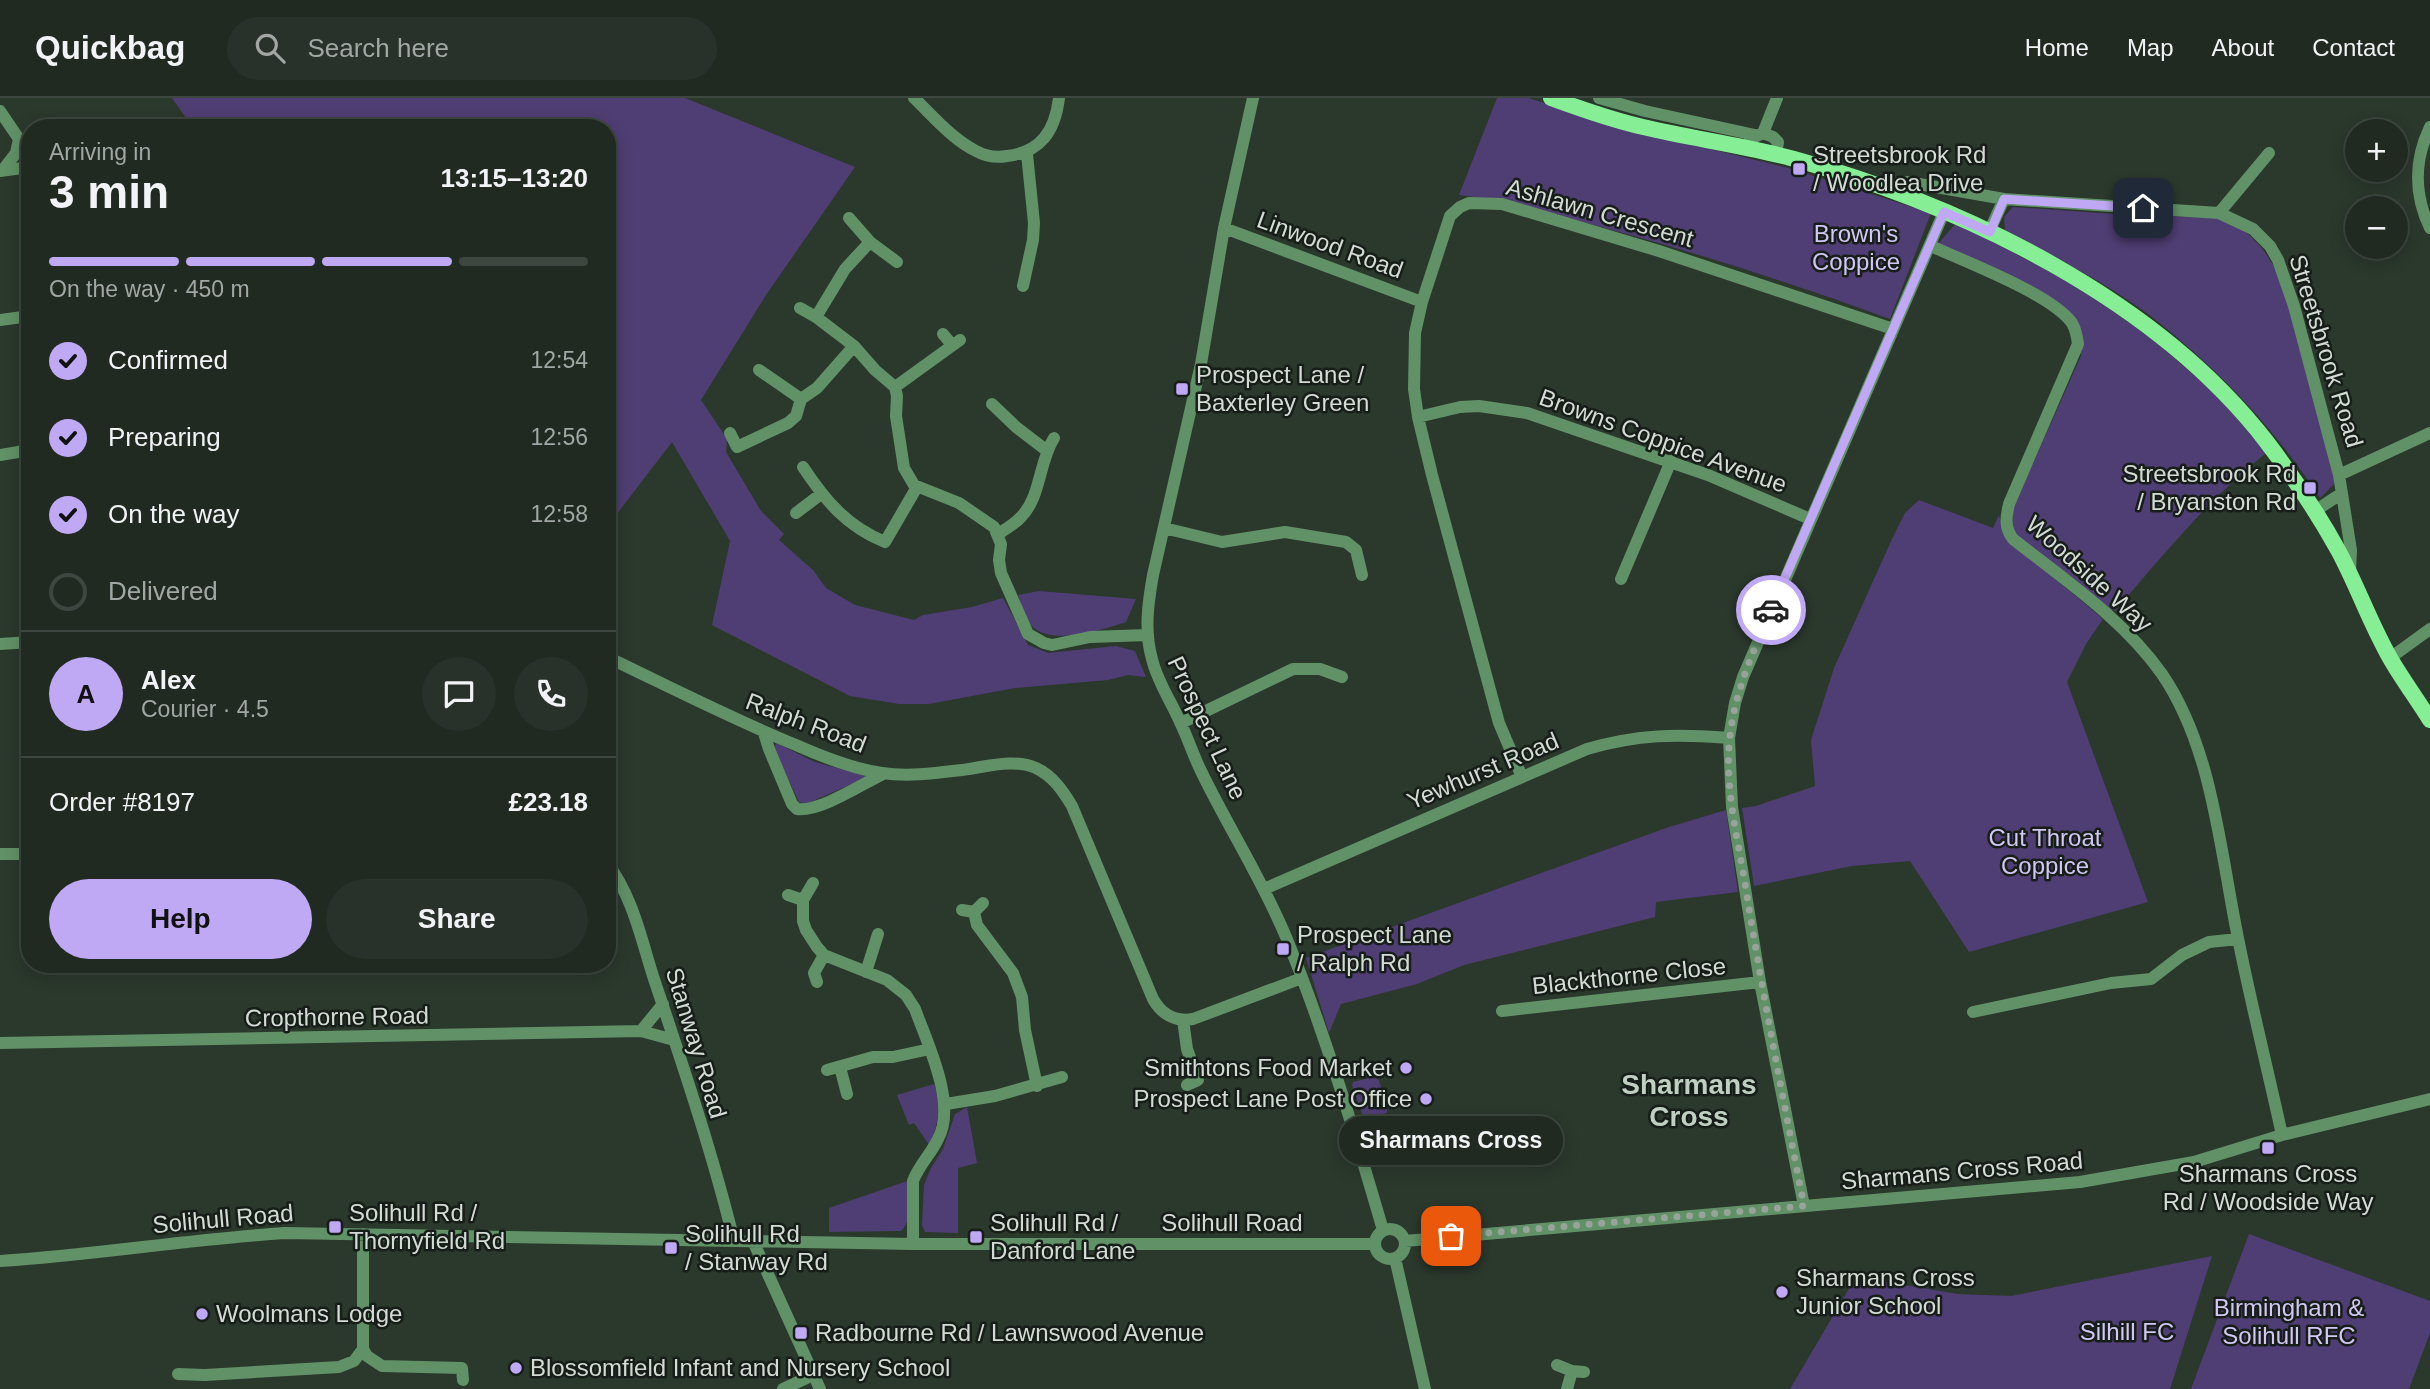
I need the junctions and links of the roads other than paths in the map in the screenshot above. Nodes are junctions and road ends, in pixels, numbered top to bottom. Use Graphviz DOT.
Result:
graph roads {
  1 [pos="914,98"];
  2 [pos="1059,98"];
  3 [pos="1253,98"];
  4 [pos="1551,98"];
  5 [pos="1599,98"];
  6 [pos="1777,98"];
  7 [pos="0,111"];
  8 [pos="2430,127"];
  9 [pos="1753,138"];
  10 [pos="19,139"];
  11 [pos="1027,153"];
  12 [pos="2269,153"];
  13 [pos="1776,154"];
  14 [pos="21,168"];
  15 [pos="2,171"];
  16 [pos="1889,190"];
  17 [pos="2004,199"];
  18 [pos="1944,212"];
  19 [pos="2219,213"];
  20 [pos="849,218"];
  21 [pos="1224,228"];
  22 [pos="2430,228"];
  23 [pos="1990,232"];
  24 [pos="870,242"];
  25 [pos="1931,246"];
  26 [pos="897,262"];
  27 [pos="1023,286"];
  28 [pos="1422,302"];
  29 [pos="800,308"];
  30 [pos="21,317"];
  31 [pos="816,317"];
  32 [pos="0,320"];
  33 [pos="1894,329"];
  34 [pos="943,334"];
  35 [pos="853,346"];
  36 [pos="759,370"];
  37 [pos="895,387"];
  38 [pos="801,399"];
  39 [pos="992,404"];
  40 [pos="1418,417"];
  41 [pos="730,433"];
  42 [pos="2430,433"];
  43 [pos="1054,438"];
  44 [pos="1046,450"];
  45 [pos="21,452"];
  46 [pos="0,455"];
  47 [pos="1671,461"];
  48 [pos="803,467"];
  49 [pos="2339,475"];
  50 [pos="917,487"];
  51 [pos="2342,493"];
  52 [pos="821,494"];
  53 [pos="2315,512"];
  54 [pos="796,513"];
  55 [pos="1810,519"];
  56 [pos="1164,528"];
  57 [pos="998,534"];
  58 [pos="2350,573"];
  59 [pos="1362,575"];
  60 [pos="1621,579"];
  61 [pos="2430,629"];
  62 [pos="1148,635"];
  63 [pos="21,643"];
  64 [pos="0,644"];
  65 [pos="2390,658"];
  66 [pos="616,660"];
  67 [pos="1342,678"];
  68 [pos="2430,720"];
  69 [pos="1181,723"];
  70 [pos="764,733"];
  71 [pos="1730,738"];
  72 [pos="883,774"];
  73 [pos="1522,777"];
  74 [pos="0,854"];
  75 [pos="21,854"];
  76 [pos="616,877"];
  77 [pos="813,883"];
  78 [pos="1264,889"];
  79 [pos="788,895"];
  80 [pos="803,900"];
  81 [pos="973,908"];
  82 [pos="878,934"];
  83 [pos="2238,939"];
  84 [pos="824,955"];
  85 [pos="866,972"];
  86 [pos="1302,978"];
  87 [pos="817,982"];
  88 [pos="1760,982"];
  89 [pos="663,1004"];
  90 [pos="1502,1011"];
  91 [pos="1973,1012"];
  92 [pos="1183,1020"];
  93 [pos="641,1031"];
  94 [pos="674,1040"];
  95 [pos="0,1043"];
  96 [pos="930,1049"];
  97 [pos="1062,1077"];
  98 [pos="1187,1085"];
  99 [pos="1037,1086"];
  100 [pos="847,1094"];
  101 [pos="2430,1100"];
  102 [pos="946,1104"];
  103 [pos="2282,1135"];
  104 [pos="1804,1206"];
  105 [pos="1383,1230"];
  106 [pos="363,1234"];
  107 [pos="734,1241"];
  108 [pos="753,1241"];
  109 [pos="1405,1241"];
  110 [pos="914,1244"];
  111 [pos="1374,1244"];
  112 [pos="1395,1258"];
  113 [pos="0,1261"];
  114 [pos="363,1349"];
  115 [pos="1557,1365"];
  116 [pos="178,1374"];
  117 [pos="813,1375"];
  118 [pos="463,1380"];
  119 [pos="783,1389"];
  120 [pos="820,1389"];
  121 [pos="1426,1389"];
  122 [pos="1567,1389"];
  1 -- 11 [label="street"];
  2 -- 11 [label="street"];
  3 -- 21 [label="street, Prospect Lane"];
  4 -- 9 [label="main road, Streetsbrook Road"];
  5 -- 9 [label="street, Streetsbrook Road"];
  6 -- 9 [label="street"];
  7 -- 10 [label="street"];
  8 -- 22 [label="street"];
  9 -- 13 [label="main road, Streetsbrook Road"];
  9 -- 13 [label="street"];
  10 -- 15 [label="street"];
  11 -- 27 [label="street"];
  12 -- 19 [label="street"];
  13 -- 16 [label="main road, Streetsbrook Road"];
  14 -- 15 [label="street"];
  16 -- 17 [label="street, Streetsbrook Road"];
  16 -- 18 [label="main road, Streetsbrook Road"];
  17 -- 19 [label="street, Streetsbrook Road"];
  17 -- 23 [label="street"];
  18 -- 23 [label="main road, Streetsbrook Road"];
  18 -- 25 [label="street"];
  19 -- 49 [label="street, Streetsbrook Road"];
  20 -- 24 [label="street"];
  21 -- 28 [label="street, Linwood Road"];
  21 -- 56 [label="street, Prospect Lane"];
  23 -- 53 [label="main road, Streetsbrook Road"];
  24 -- 26 [label="street"];
  24 -- 31 [label="street"];
  25 -- 33 [label="street"];
  25 -- 83 [label="street, Woodside Way"];
  28 -- 33 [label="street, Ashlawn Crescent"];
  28 -- 40 [label="street, Ashlawn Crescent"];
  29 -- 31 [label="street"];
  30 -- 32 [label="street"];
  31 -- 35 [label="street"];
  33 -- 55 [label="street"];
  34 -- 37 [label="street"];
  35 -- 37 [label="street"];
  35 -- 38 [label="street"];
  36 -- 38 [label="street"];
  37 -- 50 [label="street"];
  38 -- 41 [label="street"];
  39 -- 44 [label="street"];
  40 -- 47 [label="street, Browns Coppice Avenue"];
  40 -- 73 [label="street, Ashlawn Crescent"];
  42 -- 49 [label="street"];
  43 -- 44 [label="street"];
  44 -- 57 [label="street"];
  45 -- 46 [label="street"];
  47 -- 55 [label="street, Browns Coppice Avenue"];
  47 -- 60 [label="street"];
  48 -- 52 [label="street"];
  49 -- 51 [label="street, Streetsbrook Road"];
  50 -- 52 [label="street"];
  50 -- 57 [label="street"];
  51 -- 53 [label="street"];
  51 -- 58 [label="street, Streetsbrook Road"];
  52 -- 54 [label="street"];
  53 -- 58 [label="main road, Streetsbrook Road"];
  55 -- 71 [label="street"];
  56 -- 59 [label="street"];
  56 -- 62 [label="street, Prospect Lane"];
  57 -- 62 [label="street"];
  58 -- 65 [label="main road, Streetsbrook Road"];
  61 -- 65 [label="street"];
  62 -- 69 [label="street, Prospect Lane"];
  63 -- 64 [label="street"];
  65 -- 68 [label="main road, Streetsbrook Road"];
  66 -- 70 [label="street, Ralph Road"];
  67 -- 69 [label="street"];
  69 -- 78 [label="street, Prospect Lane"];
  70 -- 72 [label="street, Ralph Road"];
  70 -- 72 [label="street"];
  71 -- 73 [label="street, Yewhurst Road"];
  71 -- 88 [label="street"];
  72 -- 92 [label="street, Ralph Road"];
  73 -- 78 [label="street, Yewhurst Road"];
  74 -- 75 [label="street"];
  76 -- 89 [label="street, Stanway Road"];
  77 -- 80 [label="street"];
  78 -- 86 [label="street, Prospect Lane"];
  79 -- 80 [label="street"];
  80 -- 84 [label="street"];
  81 -- 99 [label="street"];
  82 -- 85 [label="street"];
  83 -- 91 [label="street"];
  83 -- 103 [label="street, Woodside Way"];
  84 -- 85 [label="street"];
  84 -- 87 [label="street"];
  85 -- 96 [label="street"];
  86 -- 92 [label="street"];
  86 -- 105 [label="street, Prospect Lane"];
  88 -- 90 [label="street, Blackthorne Close"];
  88 -- 104 [label="street"];
  89 -- 93 [label="street"];
  89 -- 94 [label="street, Stanway Road"];
  92 -- 98 [label="street"];
  93 -- 94 [label="street, Cropthorne Road"];
  93 -- 95 [label="street, Cropthorne Road"];
  94 -- 107 [label="street, Stanway Road"];
  96 -- 100 [label="street"];
  96 -- 102 [label="street"];
  97 -- 99 [label="street"];
  99 -- 102 [label="street"];
  101 -- 103 [label="street, Sharmans Cross Road"];
  102 -- 110 [label="street"];
  103 -- 104 [label="street, Sharmans Cross Road"];
  104 -- 109 [label="street, Sharmans Cross Road"];
  105 -- 109 [label="street"];
  105 -- 111 [label="street"];
  106 -- 107 [label="street, Solihull Road"];
  106 -- 113 [label="street, Solihull Road"];
  106 -- 114 [label="street"];
  107 -- 108 [label="street, Solihull Road"];
  108 -- 110 [label="street, Solihull Road"];
  108 -- 117 [label="street"];
  109 -- 112 [label="street"];
  110 -- 111 [label="street, Solihull Road"];
  111 -- 112 [label="street"];
  112 -- 121 [label="street"];
  114 -- 116 [label="street"];
  114 -- 118 [label="street"];
  115 -- 122 [label="street"];
  117 -- 119 [label="street"];
  117 -- 120 [label="street"];
}
